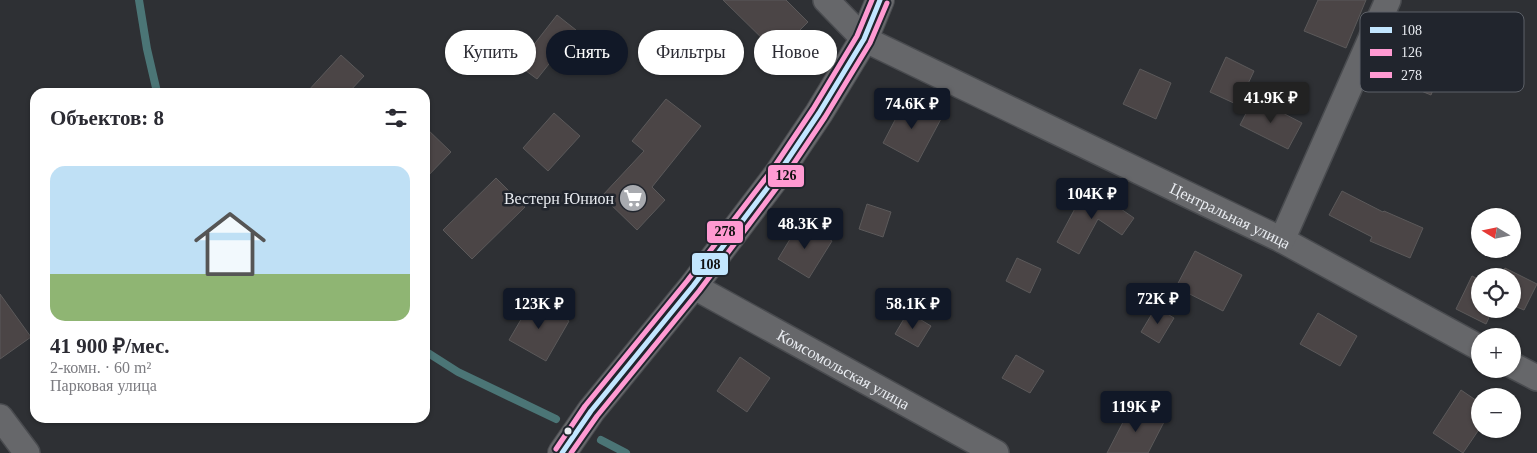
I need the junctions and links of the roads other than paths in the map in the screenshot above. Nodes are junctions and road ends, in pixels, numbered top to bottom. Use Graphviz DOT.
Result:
graph roads {
  1 [pos="826,0"];
  2 [pos="880,0"];
  3 [pos="1388,0"];
  4 [pos="1383,12"];
  5 [pos="864,39"];
  6 [pos="1360,63"];
  7 [pos="1282,240"];
  8 [pos="693,286"];
  9 [pos="1471,343"];
  10 [pos="1521,370"];
  11 [pos="1537,378"];
  12 [pos="0,417"];
  13 [pos="27,453"];
  14 [pos="562,453"];
  15 [pos="996,453"];
  1 -- 5 [label="street, Центральная улица"];
  2 -- 5 [label="street"];
  3 -- 4 [label="street"];
  5 -- 7 [label="street, Центральная улица"];
  5 -- 8 [label="street"];
  6 -- 7 [label="street"];
  7 -- 9 [label="street, Центральная улица"];
  8 -- 14 [label="street"];
  8 -- 15 [label="street, Комсомольская улица"];
  10 -- 11 [label="street"];
  12 -- 13 [label="street"];
}
